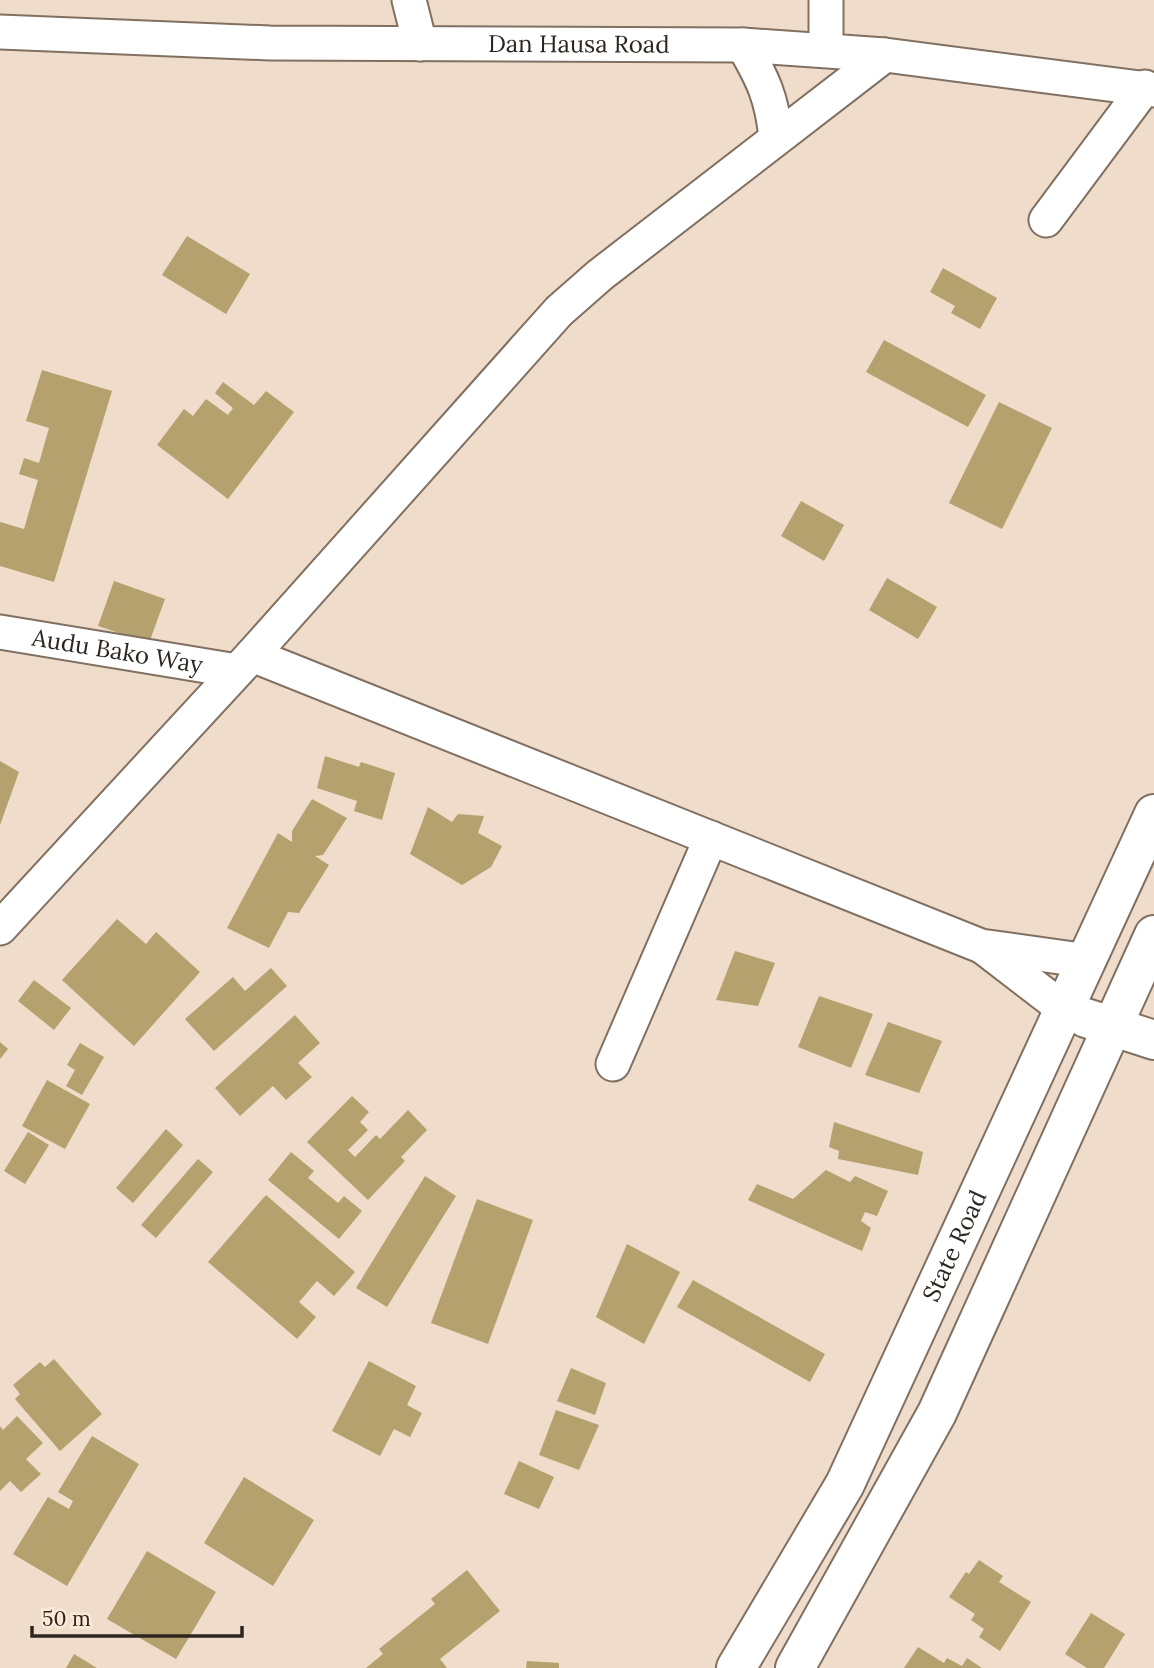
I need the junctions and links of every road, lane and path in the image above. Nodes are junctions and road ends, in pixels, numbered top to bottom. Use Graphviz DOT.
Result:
graph roads {
  1 [pos="409,0"];
  2 [pos="826,0"];
  3 [pos="0,32"];
  4 [pos="420,44"];
  5 [pos="743,45"];
  6 [pos="826,49"];
  7 [pos="885,55"];
  8 [pos="1149,88"];
  9 [pos="776,138"];
  10 [pos="1046,220"];
  11 [pos="0,632"];
  12 [pos="244,663"];
  13 [pos="1154,814"];
  14 [pos="711,838"];
  15 [pos="0,928"];
  16 [pos="1154,934"];
  17 [pos="981,946"];
  18 [pos="1087,961"];
  19 [pos="1144,986"];
  20 [pos="1065,1010"];
  21 [pos="1110,1027"];
  22 [pos="1154,1040"];
  23 [pos="613,1064"];
  24 [pos="736,1668"];
  25 [pos="795,1668"];
  1 -- 4 [label="street"];
  2 -- 6 [label="street"];
  3 -- 4 [label="street, Dan Hausa Road"];
  4 -- 5 [label="street, Dan Hausa Road"];
  5 -- 6 [label="street, Dan Hausa Road"];
  5 -- 9 [label="street"];
  6 -- 7 [label="street, Dan Hausa Road"];
  7 -- 8 [label="street, Dan Hausa Road"];
  7 -- 9 [label="street"];
  8 -- 10 [label="street"];
  9 -- 12 [label="street"];
  11 -- 12 [label="street, Audu Bako Way"];
  12 -- 14 [label="street, Audu Bako Way"];
  12 -- 15 [label="street"];
  13 -- 18 [label="main road, State Road"];
  14 -- 17 [label="street, Audu Bako Way"];
  14 -- 23 [label="street"];
  16 -- 19 [label="main road, State Road"];
  17 -- 18 [label="street"];
  17 -- 20 [label="street"];
  18 -- 19 [label="main road"];
  18 -- 20 [label="main road, State Road"];
  19 -- 21 [label="main road, State Road"];
  20 -- 21 [label="main road"];
  20 -- 24 [label="main road, State Road"];
  21 -- 22 [label="main road"];
  21 -- 25 [label="main road, State Road"];
}
